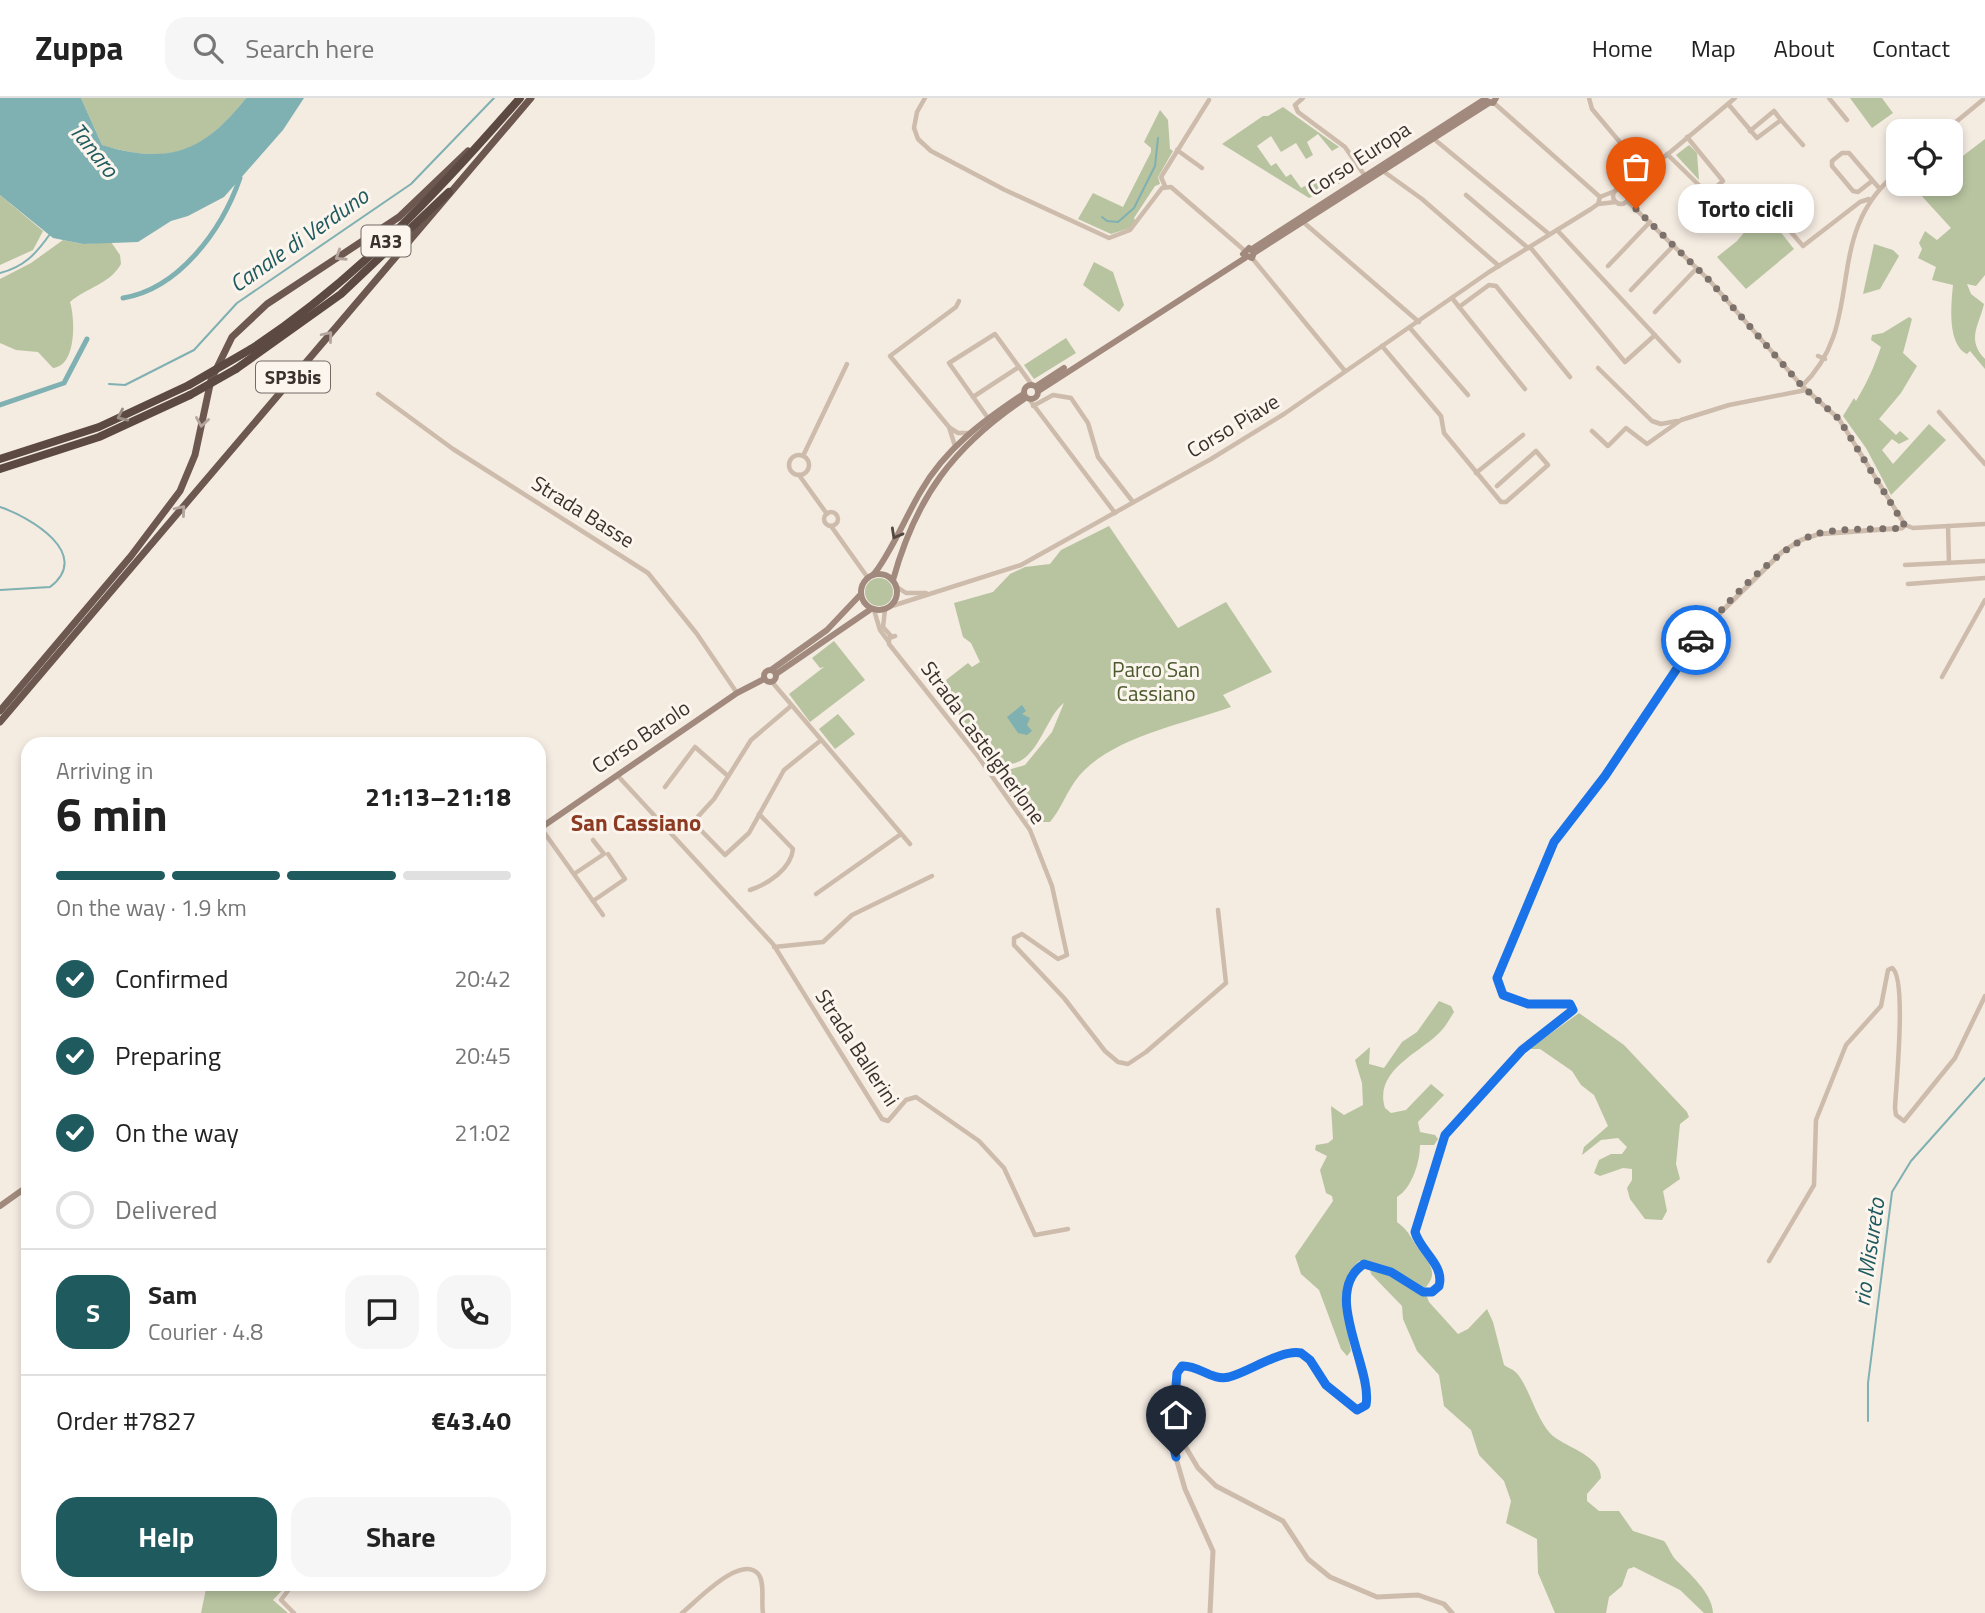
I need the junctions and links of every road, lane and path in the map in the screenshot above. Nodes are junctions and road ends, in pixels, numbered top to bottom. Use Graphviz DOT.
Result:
graph roads {
  1 [pos="520,98"];
  2 [pos="531,98"];
  3 [pos="925,98"];
  4 [pos="1303,98"];
  5 [pos="1590,98"];
  6 [pos="1735,98"];
  7 [pos="1829,98"];
  8 [pos="1985,98"];
  9 [pos="1209,100"];
  10 [pos="1492,100"];
  11 [pos="1728,104"];
  12 [pos="1960,119"];
  13 [pos="1781,120"];
  14 [pos="1847,120"];
  15 [pos="1750,131"];
  16 [pos="1687,137"];
  17 [pos="1434,139"];
  18 [pos="1803,145"];
  19 [pos="1177,150"];
  20 [pos="1667,154"];
  21 [pos="1202,168"];
  22 [pos="1383,171"];
  23 [pos="1645,172"];
  24 [pos="1365,177"];
  25 [pos="1872,181"];
  26 [pos="1886,182"];
  27 [pos="1165,186"];
  28 [pos="1879,188"];
  29 [pos="1626,190"];
  30 [pos="1615,191"];
  31 [pos="449,192"];
  32 [pos="1709,193"];
  33 [pos="1466,195"];
  34 [pos="1600,197"];
  35 [pos="1870,199"];
  36 [pos="1628,201"];
  37 [pos="1616,202"];
  38 [pos="1598,204"];
  39 [pos="1301,220"];
  40 [pos="1650,222"];
  41 [pos="1741,226"];
  42 [pos="1786,226"];
  43 [pos="1557,230"];
  44 [pos="1549,234"];
  45 [pos="1674,245"];
  46 [pos="1529,247"];
  47 [pos="1248,254"];
  48 [pos="1499,266"];
  49 [pos="1608,266"];
  50 [pos="1698,268"];
  51 [pos="1631,290"];
  52 [pos="1452,298"];
  53 [pos="959,301"];
  54 [pos="1459,307"];
  55 [pos="1655,312"];
  56 [pos="1419,322"];
  57 [pos="1410,328"];
  58 [pos="1655,335"];
  59 [pos="1382,346"];
  60 [pos="1818,356"];
  61 [pos="1825,359"];
  62 [pos="1679,361"];
  63 [pos="847,364"];
  64 [pos="1019,367"];
  65 [pos="1598,368"];
  66 [pos="1345,371"];
  67 [pos="1570,377"];
  68 [pos="1037,387"];
  69 [pos="1804,388"];
  70 [pos="1525,389"];
  71 [pos="378,394"];
  72 [pos="1468,396"];
  73 [pos="973,397"];
  74 [pos="1027,400"];
  75 [pos="1939,412"];
  76 [pos="988,418"];
  77 [pos="1681,420"];
  78 [pos="949,427"];
  79 [pos="1592,431"];
  80 [pos="969,433"];
  81 [pos="1523,435"];
  82 [pos="955,447"];
  83 [pos="803,456"];
  84 [pos="0,460"];
  85 [pos="1985,464"];
  86 [pos="0,469"];
  87 [pos="1476,473"];
  88 [pos="799,475"];
  89 [pos="1497,486"];
  90 [pos="1133,502"];
  91 [pos="1115,513"];
  92 [pos="827,514"];
  93 [pos="1985,524"];
  94 [pos="831,526"];
  95 [pos="1905,526"];
  96 [pos="1948,526"];
  97 [pos="1985,561"];
  98 [pos="1949,563"];
  99 [pos="1905,565"];
  100 [pos="870,576"];
  101 [pos="1985,578"];
  102 [pos="893,580"];
  103 [pos="1908,584"];
  104 [pos="897,587"];
  105 [pos="934,592"];
  106 [pos="861,594"];
  107 [pos="1985,600"];
  108 [pos="888,608"];
  109 [pos="873,610"];
  110 [pos="892,636"];
  111 [pos="892,644"];
  112 [pos="773,672"];
  113 [pos="1942,677"];
  114 [pos="764,679"];
  115 [pos="772,682"];
  116 [pos="737,693"];
  117 [pos="791,706"];
  118 [pos="0,712"];
  119 [pos="0,722"];
  120 [pos="820,741"];
  121 [pos="617,774"];
  122 [pos="728,776"];
  123 [pos="665,786"];
  124 [pos="759,814"];
  125 [pos="546,824"];
  126 [pos="901,834"];
  127 [pos="546,836"];
  128 [pos="593,840"];
  129 [pos="910,844"];
  130 [pos="608,854"];
  131 [pos="574,874"];
  132 [pos="932,876"];
  133 [pos="750,890"];
  134 [pos="816,894"];
  135 [pos="593,901"];
  136 [pos="1218,910"];
  137 [pos="603,915"];
  138 [pos="774,947"];
  139 [pos="1985,996"];
  140 [pos="21,1192"];
  141 [pos="2,1207"];
  142 [pos="1068,1228"];
  143 [pos="1769,1261"];
  144 [pos="1173,1424"];
  145 [pos="288,1591"];
  146 [pos="294,1613"];
  147 [pos="682,1613"];
  148 [pos="763,1613"];
  149 [pos="1210,1613"];
  150 [pos="1452,1613"];
  1 -- 84 [label="highway, A33, one-way, bridge"];
  1 -- 118 [label="highway, one-way"];
  2 -- 31 [label="highway, SP3bis"];
  3 -- 27 [label="street"];
  4 -- 24 [label="street"];
  5 -- 23 [label="street"];
  6 -- 11 [label="street"];
  7 -- 14 [label="street"];
  8 -- 12 [label="street"];
  9 -- 19 [label="street"];
  10 -- 17 [label="main road, Corso Europa"];
  10 -- 24 [label="main road, Corso Europa"];
  10 -- 34 [label="street"];
  11 -- 15 [label="street"];
  11 -- 16 [label="street"];
  13 -- 15 [label="street"];
  13 -- 15 [label="street"];
  13 -- 18 [label="street"];
  16 -- 20 [label="street"];
  16 -- 32 [label="street"];
  17 -- 22 [label="main road, Corso Europa"];
  17 -- 44 [label="street"];
  19 -- 21 [label="street"];
  19 -- 27 [label="street"];
  20 -- 23 [label="street"];
  20 -- 32 [label="street"];
  22 -- 39 [label="main road, Corso Europa"];
  22 -- 48 [label="street"];
  23 -- 29 [label="street"];
  24 -- 39 [label="main road, Corso Europa"];
  25 -- 25 [label="street"];
  25 -- 28 [label="street"];
  26 -- 28 [label="street"];
  27 -- 47 [label="street"];
  28 -- 35 [label="street"];
  29 -- 30 [label="street"];
  29 -- 36 [label="street"];
  30 -- 34 [label="street"];
  30 -- 37 [label="street"];
  31 -- 86 [label="highway, A33, bridge"];
  119 -- 31 [label="highway, SP3bis, one-way"];
  32 -- 41 [label="street"];
  33 -- 46 [label="street"];
  34 -- 38 [label="street"];
  35 -- 42 [label="street"];
  35 -- 61 [label="street"];
  36 -- 37 [label="street"];
  36 -- 40 [label="street"];
  37 -- 38 [label="street, Corso Piave"];
  38 -- 43 [label="street, Corso Piave"];
  39 -- 47 [label="main road, Corso Europa"];
  39 -- 56 [label="street"];
  40 -- 45 [label="street"];
  40 -- 49 [label="street"];
  42 -- 42 [label="street"];
  43 -- 44 [label="street, Corso Piave"];
  43 -- 58 [label="street"];
  44 -- 46 [label="street, Corso Piave"];
  45 -- 50 [label="street"];
  45 -- 51 [label="street"];
  46 -- 48 [label="street, Corso Piave"];
  46 -- 58 [label="street"];
  47 -- 66 [label="street"];
  47 -- 68 [label="main road, Corso Europa"];
  47 -- 68 [label="main road, Corso Europa"];
  48 -- 52 [label="street, Corso Piave"];
  50 -- 55 [label="street"];
  50 -- 69 [label="street"];
  52 -- 54 [label="street"];
  52 -- 56 [label="street, Corso Piave"];
  53 -- 78 [label="street"];
  54 -- 67 [label="street"];
  54 -- 70 [label="street"];
  56 -- 57 [label="street, Corso Piave"];
  57 -- 59 [label="street, Corso Piave"];
  57 -- 72 [label="street"];
  58 -- 62 [label="street"];
  59 -- 66 [label="street, Corso Piave"];
  59 -- 87 [label="street"];
  60 -- 61 [label="street"];
  61 -- 69 [label="street"];
  63 -- 83 [label="street"];
  64 -- 68 [label="street"];
  64 -- 73 [label="street"];
  64 -- 73 [label="street"];
  65 -- 77 [label="street"];
  66 -- 90 [label="street, Corso Piave"];
  68 -- 74 [label="main road"];
  69 -- 77 [label="street"];
  69 -- 95 [label="street"];
  71 -- 116 [label="street, Strada Basse"];
  73 -- 76 [label="street"];
  74 -- 76 [label="main road"];
  74 -- 90 [label="street"];
  74 -- 91 [label="street"];
  74 -- 102 [label="main road"];
  75 -- 85 [label="street"];
  76 -- 80 [label="main road"];
  77 -- 79 [label="street"];
  78 -- 80 [label="street"];
  78 -- 82 [label="street"];
  80 -- 82 [label="main road"];
  81 -- 87 [label="street"];
  82 -- 100 [label="main road, one-way"];
  83 -- 88 [label="street"];
  83 -- 88 [label="street"];
  87 -- 89 [label="street"];
  88 -- 92 [label="street"];
  90 -- 91 [label="street, Corso Piave"];
  91 -- 105 [label="street, Corso Piave"];
  92 -- 94 [label="street"];
  92 -- 94 [label="street"];
  93 -- 96 [label="street"];
  94 -- 100 [label="street"];
  95 -- 96 [label="street"];
  95 -- 144 [label="street"];
  96 -- 98 [label="street"];
  97 -- 98 [label="street"];
  98 -- 99 [label="street"];
  100 -- 102 [label="main road"];
  100 -- 106 [label="main road"];
  101 -- 103 [label="street"];
  102 -- 104 [label="main road"];
  104 -- 105 [label="street"];
  104 -- 108 [label="main road"];
  105 -- 108 [label="street, Corso Piave"];
  106 -- 109 [label="main road"];
  106 -- 112 [label="main road"];
  107 -- 113 [label="street"];
  108 -- 109 [label="main road"];
  108 -- 110 [label="street"];
  109 -- 111 [label="street"];
  109 -- 112 [label="main road"];
  110 -- 111 [label="street"];
  110 -- 111 [label="street"];
  111 -- 136 [label="street, Strada Castelgherlone"];
  112 -- 114 [label="main road"];
  112 -- 115 [label="main road"];
  114 -- 115 [label="main road"];
  114 -- 116 [label="main road, Corso Barolo"];
  115 -- 117 [label="street"];
  116 -- 121 [label="main road, Corso Barolo"];
  117 -- 120 [label="street"];
  117 -- 122 [label="street"];
  120 -- 124 [label="street"];
  120 -- 126 [label="street"];
  121 -- 125 [label="main road, Corso Barolo"];
  121 -- 138 [label="street, Strada Ballerini"];
  122 -- 123 [label="street"];
  122 -- 124 [label="street"];
  124 -- 133 [label="street"];
  126 -- 129 [label="street"];
  126 -- 134 [label="street"];
  127 -- 131 [label="street"];
  128 -- 131 [label="street"];
  130 -- 135 [label="street"];
  131 -- 135 [label="street"];
  132 -- 138 [label="street"];
  135 -- 137 [label="street"];
  138 -- 142 [label="street, Strada Ballerini"];
  139 -- 143 [label="street"];
  140 -- 141 [label="main road"];
  144 -- 149 [label="street"];
  144 -- 150 [label="street"];
  145 -- 146 [label="street"];
  147 -- 148 [label="street"];
}
